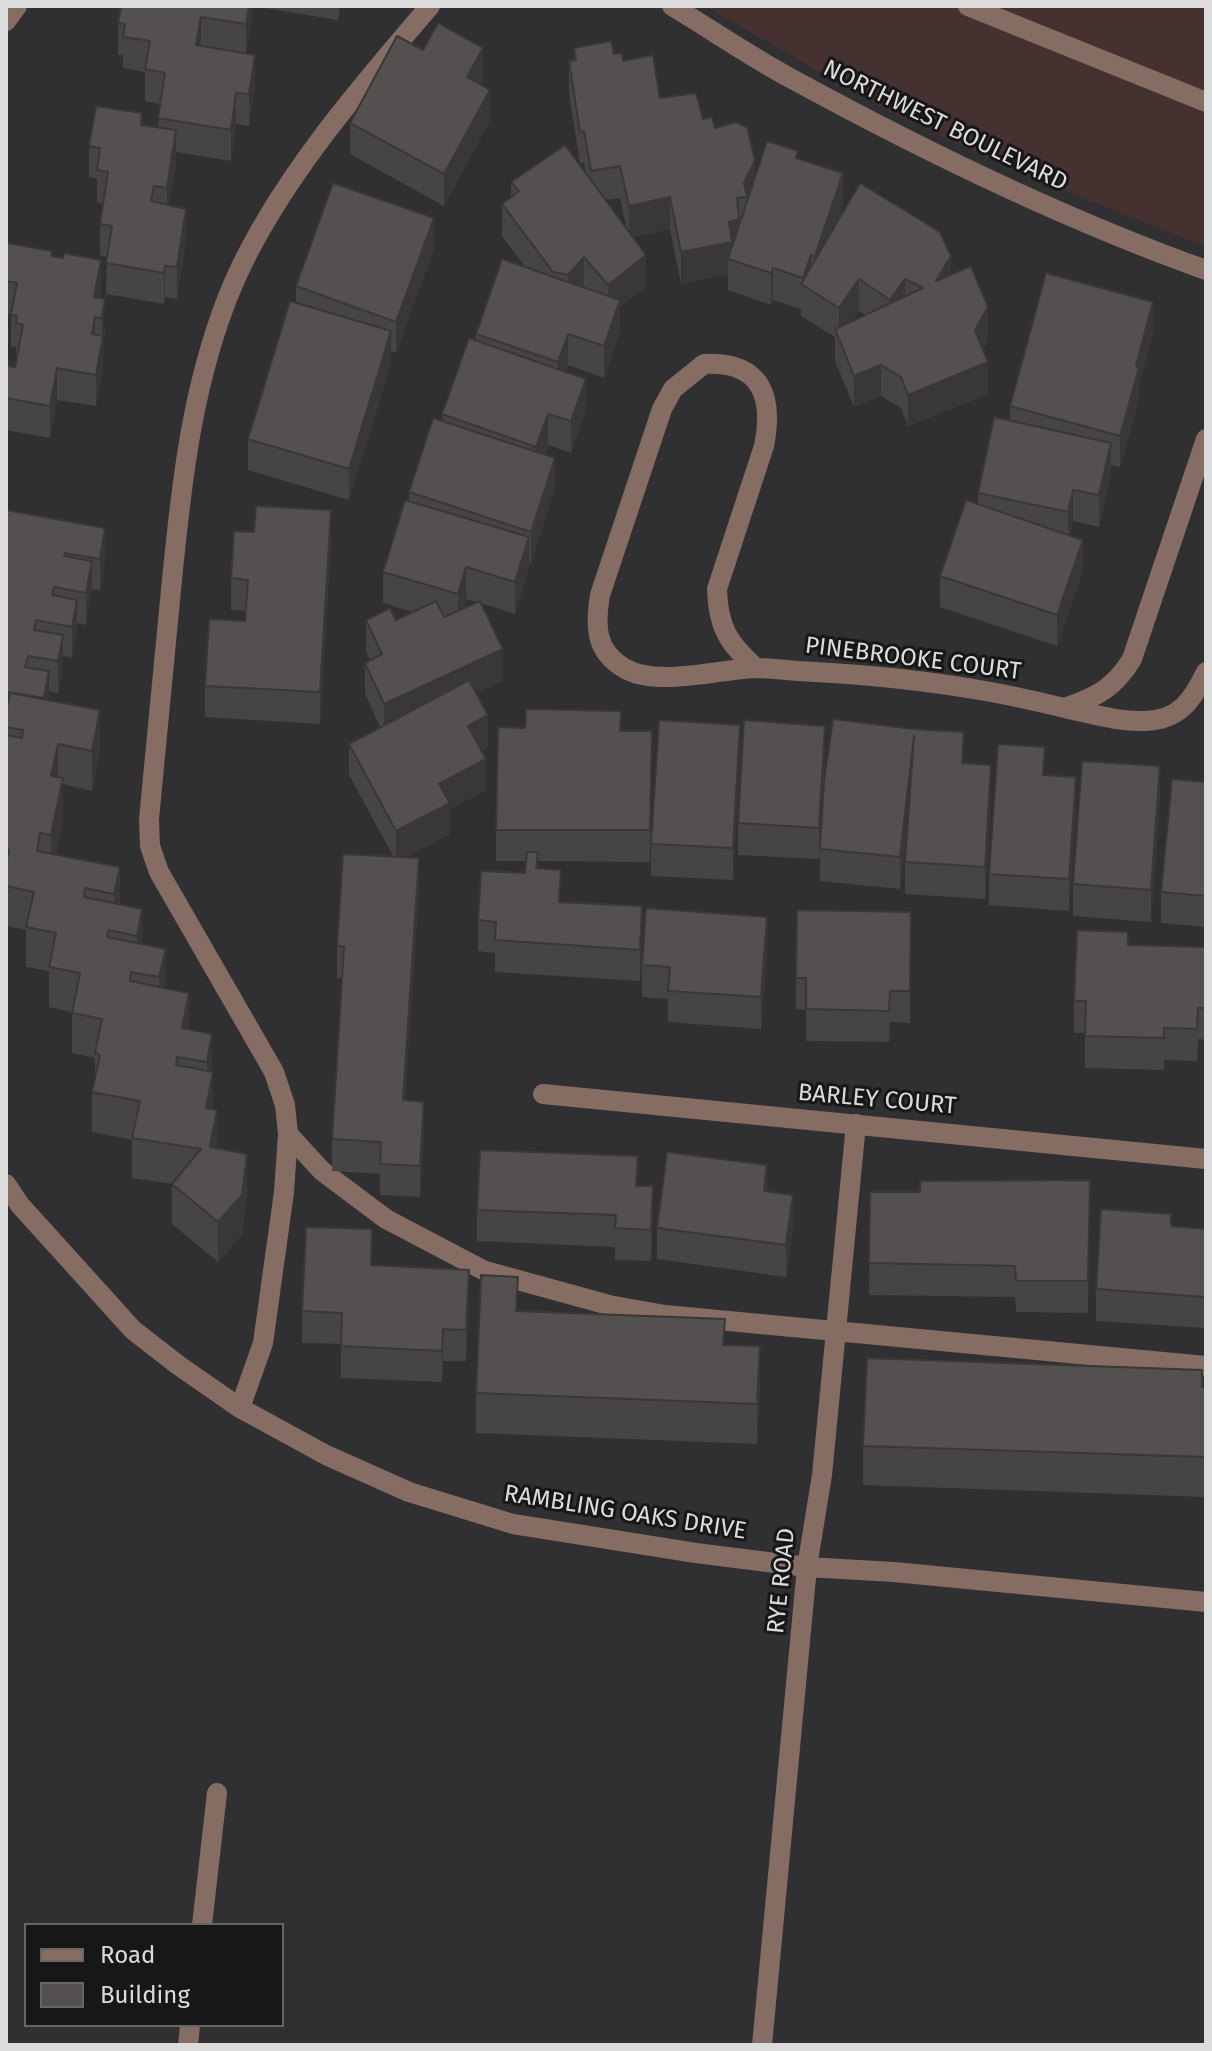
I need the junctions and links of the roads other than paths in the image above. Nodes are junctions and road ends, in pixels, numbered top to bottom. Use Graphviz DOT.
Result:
graph roads {
  1 [pos="17,6"];
  2 [pos="430,6"];
  3 [pos="672,6"];
  4 [pos="968,6"];
  5 [pos="6,21"];
  6 [pos="1206,102"];
  7 [pos="1206,270"];
  8 [pos="1206,439"];
  9 [pos="756,668"];
  10 [pos="1206,672"];
  11 [pos="1063,708"];
  12 [pos="543,1094"];
  13 [pos="856,1124"];
  14 [pos="288,1134"];
  15 [pos="1206,1159"];
  16 [pos="6,1184"];
  17 [pos="837,1331"];
  18 [pos="1206,1366"];
  19 [pos="240,1408"];
  20 [pos="807,1567"];
  21 [pos="1206,1602"];
  22 [pos="217,1793"];
  23 [pos="202,1923"];
  24 [pos="762,2045"];
  1 -- 5 [label="street"];
  2 -- 14 [label="street"];
  3 -- 7 [label="street, NORTHWEST BOULEVARD"];
  4 -- 6 [label="street"];
  8 -- 11 [label="street"];
  9 -- 9 [label="street, PINEBROOKE COURT"];
  9 -- 11 [label="street, PINEBROOKE COURT"];
  10 -- 11 [label="street, PINEBROOKE COURT"];
  12 -- 13 [label="street, BARLEY COURT"];
  13 -- 15 [label="street, BARLEY COURT"];
  13 -- 17 [label="street, RYE ROAD"];
  14 -- 17 [label="street"];
  14 -- 19 [label="street"];
  16 -- 19 [label="street, RAMBLING OAKS DRIVE"];
  17 -- 18 [label="street"];
  17 -- 20 [label="street, RYE ROAD"];
  19 -- 20 [label="street, RAMBLING OAKS DRIVE"];
  20 -- 21 [label="street, RAMBLING OAKS DRIVE"];
  20 -- 24 [label="street, RYE ROAD"];
  22 -- 23 [label="street"];
}
